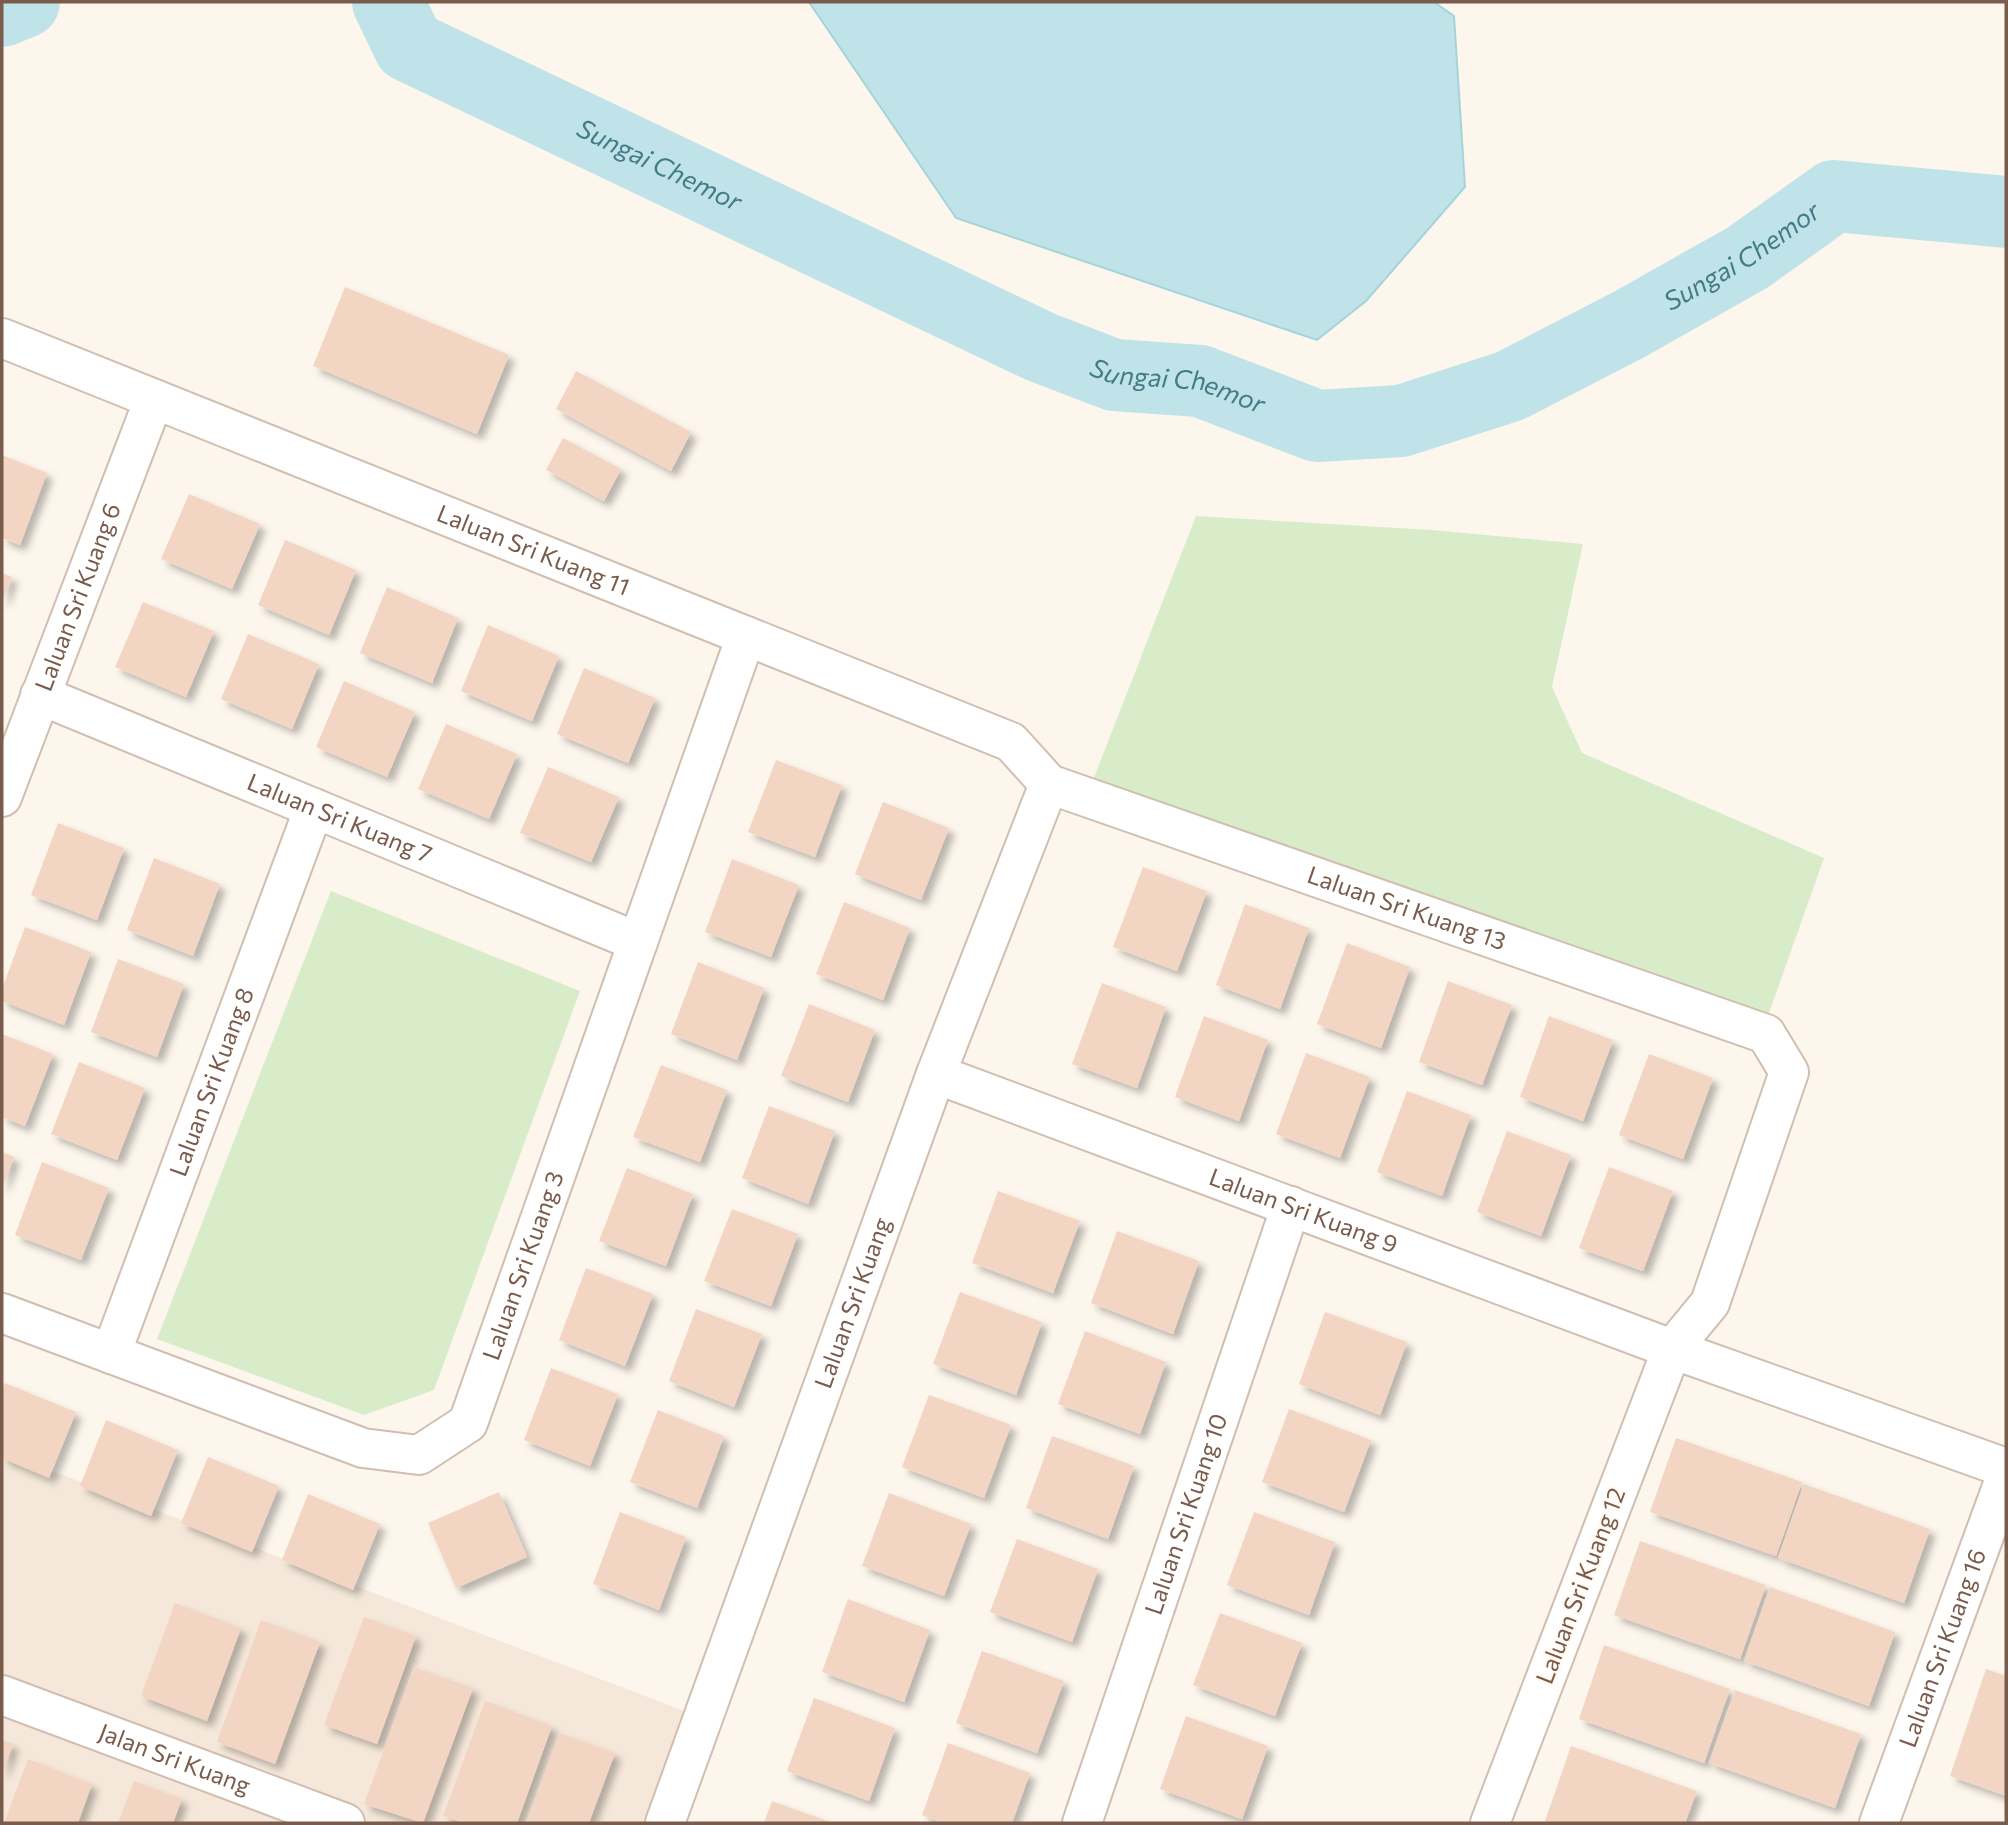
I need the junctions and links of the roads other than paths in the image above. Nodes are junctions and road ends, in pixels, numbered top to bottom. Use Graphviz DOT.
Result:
graph roads {
  1 [pos="2,338"];
  2 [pos="153,399"];
  3 [pos="746,636"];
  4 [pos="40,695"];
  5 [pos="1049,784"];
  6 [pos="2,797"];
  7 [pos="314,808"];
  8 [pos="638,942"];
  9 [pos="1766,1034"];
  10 [pos="936,1074"];
  11 [pos="1291,1206"];
  12 [pos="2,1313"];
  13 [pos="1672,1349"];
  14 [pos="111,1354"];
  15 [pos="2006,1468"];
  16 [pos="2006,1476"];
  17 [pos="2,1696"];
  18 [pos="345,1823"];
  19 [pos="664,1823"];
  20 [pos="1082,1823"];
  21 [pos="1490,1823"];
  22 [pos="1878,1823"];
  1 -- 2 [label="street, Laluan Sri Kuang 11"];
  2 -- 3 [label="street, Laluan Sri Kuang 11"];
  2 -- 4 [label="street, Laluan Sri Kuang 6"];
  3 -- 5 [label="street, Laluan Sri Kuang 11"];
  3 -- 8 [label="street, Laluan Sri Kuang 3"];
  4 -- 6 [label="street, Laluan Sri Kuang 6"];
  4 -- 7 [label="street, Laluan Sri Kuang 7"];
  5 -- 9 [label="street, Laluan Sri Kuang 13"];
  5 -- 10 [label="street, Laluan Sri Kuang"];
  7 -- 8 [label="street, Laluan Sri Kuang 7"];
  7 -- 14 [label="street, Laluan Sri Kuang 8"];
  8 -- 14 [label="street, Laluan Sri Kuang 3"];
  9 -- 13 [label="street, Laluan Sri Kuang 12"];
  10 -- 11 [label="street, Laluan Sri Kuang 9"];
  10 -- 19 [label="street, Laluan Sri Kuang"];
  11 -- 13 [label="street, Laluan Sri Kuang 9"];
  11 -- 20 [label="street, Laluan Sri Kuang 10"];
  12 -- 14 [label="street, Laluan Sri Kuang 3"];
  13 -- 15 [label="street, Laluan Sri Kuang 9"];
  13 -- 21 [label="street, Laluan Sri Kuang 12"];
  16 -- 22 [label="street, Laluan Sri Kuang 16"];
  17 -- 18 [label="street, Jalan Sri Kuang"];
}
